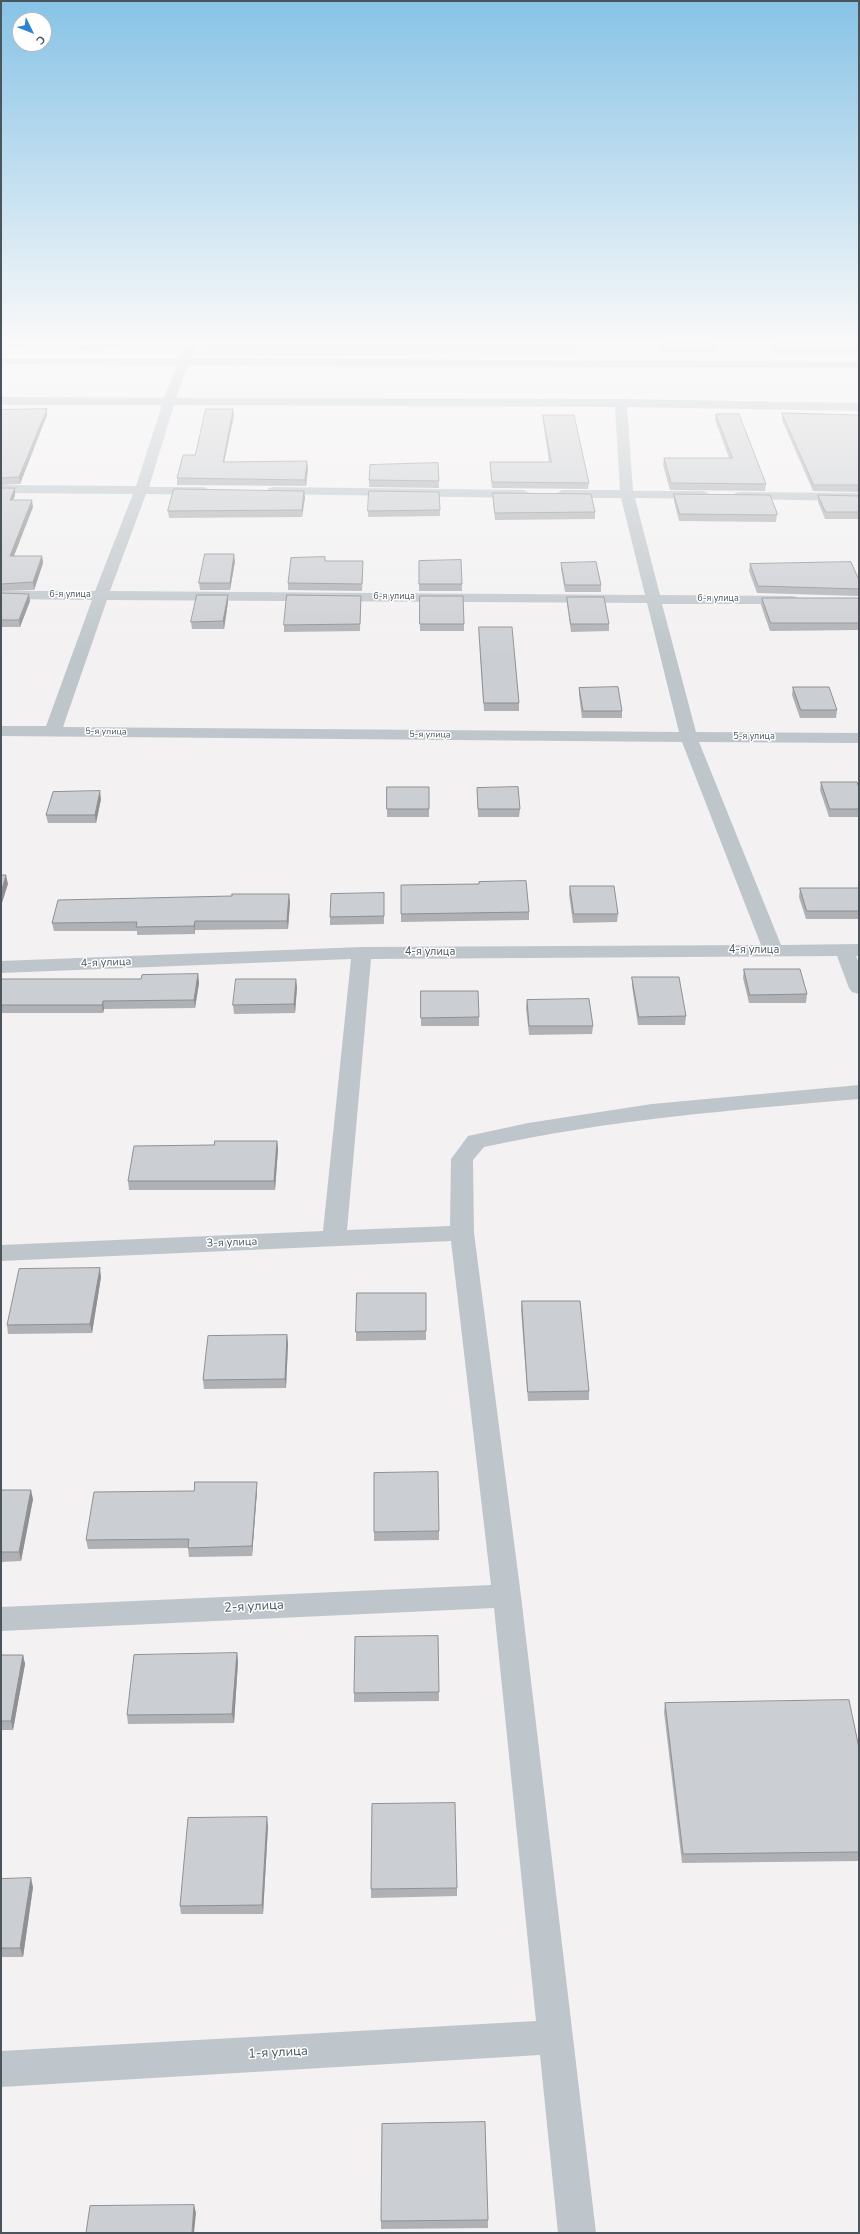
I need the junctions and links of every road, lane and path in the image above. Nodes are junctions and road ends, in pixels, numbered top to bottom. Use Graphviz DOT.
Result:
graph roads {
  1 [pos="154,448"];
  2 [pos="623,448"];
  3 [pos="1,489"];
  4 [pos="141,490"];
  5 [pos="221,491"];
  6 [pos="260,491"];
  7 [pos="626,495"];
  8 [pos="859,497"];
  9 [pos="1,595"];
  10 [pos="100,595"];
  11 [pos="654,599"];
  12 [pos="804,600"];
  13 [pos="1,731"];
  14 [pos="53,731"];
  15 [pos="689,737"];
  16 [pos="859,738"];
  17 [pos="773,950"];
  18 [pos="852,950"];
  19 [pos="362,953"];
  20 [pos="1,967"];
  21 [pos="859,988"];
  22 [pos="859,1092"];
  23 [pos="462,1233"];
  24 [pos="334,1239"];
  25 [pos="1,1253"];
  26 [pos="507,1596"];
  27 [pos="1,1619"];
  28 [pos="556,2036"];
  29 [pos="1,2069"];
  30 [pos="577,2233"];
  1 -- 4 [label="street"];
  2 -- 7 [label="street"];
  3 -- 4 [label="street"];
  4 -- 5 [label="street"];
  4 -- 10 [label="street"];
  6 -- 7 [label="street"];
  7 -- 8 [label="street"];
  7 -- 11 [label="street"];
  9 -- 10 [label="street, 6-я улица"];
  10 -- 11 [label="street, 6-я улица"];
  10 -- 14 [label="street"];
  11 -- 12 [label="street, 6-я улица"];
  11 -- 15 [label="street"];
  13 -- 14 [label="street, 5-я улица"];
  14 -- 15 [label="street, 5-я улица"];
  15 -- 16 [label="street, 5-я улица"];
  15 -- 17 [label="street"];
  17 -- 18 [label="street, 4-я улица"];
  17 -- 19 [label="street, 4-я улица"];
  18 -- 21 [label="street"];
  19 -- 20 [label="street, 4-я улица"];
  19 -- 24 [label="street"];
  22 -- 23 [label="street"];
  23 -- 24 [label="street, 3-я улица"];
  23 -- 26 [label="street"];
  24 -- 25 [label="street, 3-я улица"];
  26 -- 27 [label="street, 2-я улица"];
  26 -- 28 [label="street"];
  28 -- 29 [label="street, 1-я улица"];
  28 -- 30 [label="street"];
}
